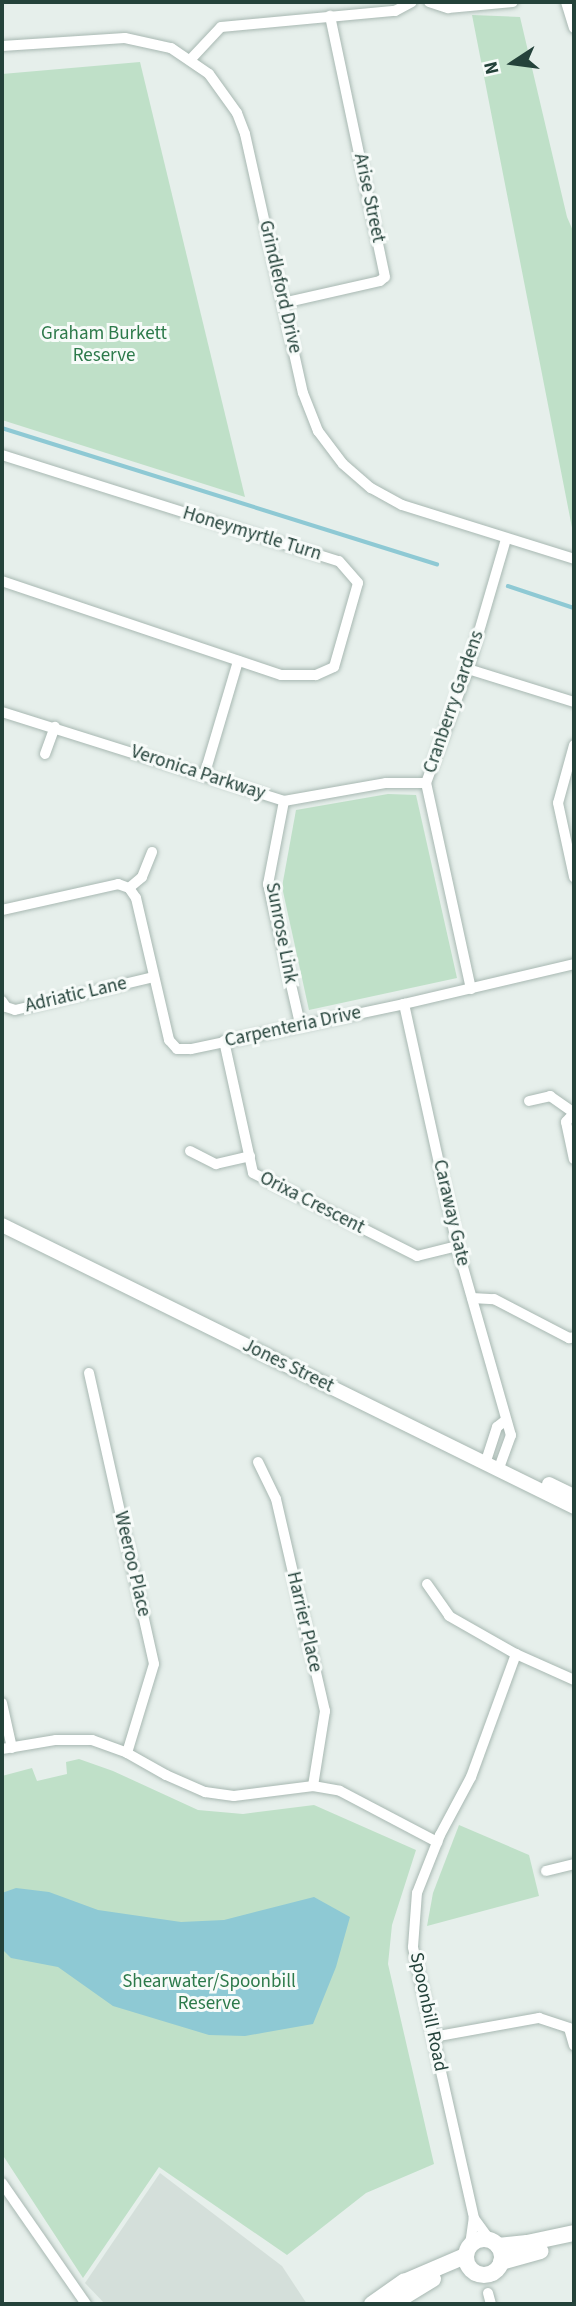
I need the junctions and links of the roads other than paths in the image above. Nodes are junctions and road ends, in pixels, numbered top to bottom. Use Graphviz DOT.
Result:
graph roads {
  1 [pos="412,2"];
  2 [pos="429,2"];
  3 [pos="513,2"];
  4 [pos="566,2"];
  5 [pos="330,16"];
  6 [pos="574,28"];
  7 [pos="2,46"];
  8 [pos="190,60"];
  9 [pos="283,303"];
  10 [pos="2,456"];
  11 [pos="506,539"];
  12 [pos="574,559"];
  13 [pos="2,581"];
  14 [pos="238,661"];
  15 [pos="468,669"];
  16 [pos="574,702"];
  17 [pos="2,712"];
  18 [pos="55,727"];
  19 [pos="574,746"];
  20 [pos="45,754"];
  21 [pos="204,776"];
  22 [pos="426,782"];
  23 [pos="284,801"];
  24 [pos="152,852"];
  25 [pos="574,877"];
  26 [pos="129,888"];
  27 [pos="2,910"];
  28 [pos="574,964"];
  29 [pos="153,977"];
  30 [pos="471,989"];
  31 [pos="2,1001"];
  32 [pos="404,1004"];
  33 [pos="300,1024"];
  34 [pos="224,1041"];
  35 [pos="529,1101"];
  36 [pos="574,1113"];
  37 [pos="190,1151"];
  38 [pos="250,1156"];
  39 [pos="574,1159"];
  40 [pos="2,1215"];
  41 [pos="2,1225"];
  42 [pos="457,1246"];
  43 [pos="472,1298"];
  44 [pos="574,1337"];
  45 [pos="89,1373"];
  46 [pos="258,1462"];
  47 [pos="493,1463"];
  48 [pos="574,1496"];
  49 [pos="574,1507"];
  50 [pos="427,1584"];
  51 [pos="516,1654"];
  52 [pos="574,1680"];
  53 [pos="2,1703"];
  54 [pos="7,1749"];
  55 [pos="127,1753"];
  56 [pos="313,1786"];
  57 [pos="437,1842"];
  58 [pos="574,1864"];
  59 [pos="547,1871"];
  60 [pos="433,2037"];
  61 [pos="574,2045"];
  62 [pos="2,2183"];
  63 [pos="474,2218"];
  64 [pos="574,2233"];
  65 [pos="574,2244"];
  66 [pos="496,2249"];
  67 [pos="468,2256"];
  68 [pos="86,2304"];
  69 [pos="372,2304"];
  70 [pos="392,2304"];
  1 -- 5 [label="street"];
  2 -- 3 [label="street"];
  4 -- 6 [label="street"];
  5 -- 8 [label="street"];
  5 -- 9 [label="street, Arise Street"];
  7 -- 8 [label="street, Grindleford Drive"];
  8 -- 9 [label="street, Grindleford Drive"];
  9 -- 11 [label="street, Grindleford Drive"];
  10 -- 14 [label="street, Honeymyrtle Turn"];
  11 -- 12 [label="street, Grindleford Drive"];
  11 -- 15 [label="street, Cranberry Gardens"];
  13 -- 14 [label="street, Honeymyrtle Turn"];
  14 -- 21 [label="street"];
  15 -- 16 [label="street"];
  15 -- 22 [label="street, Cranberry Gardens"];
  17 -- 18 [label="street, Veronica Parkway"];
  18 -- 20 [label="street"];
  18 -- 21 [label="street, Veronica Parkway"];
  19 -- 25 [label="street"];
  21 -- 23 [label="street, Veronica Parkway"];
  22 -- 23 [label="street, Veronica Parkway"];
  22 -- 30 [label="street, Cranberry Gardens"];
  23 -- 33 [label="street, Sunrose Link"];
  24 -- 26 [label="street"];
  26 -- 27 [label="street"];
  26 -- 29 [label="street, Carpenteria Drive"];
  28 -- 30 [label="street, Carpenteria Drive"];
  29 -- 31 [label="street, Adriatic Lane"];
  29 -- 34 [label="street, Carpenteria Drive"];
  30 -- 32 [label="street, Carpenteria Drive"];
  32 -- 33 [label="street, Carpenteria Drive"];
  32 -- 42 [label="street, Caraway Gate"];
  33 -- 34 [label="street, Carpenteria Drive"];
  34 -- 38 [label="street, Orixa Crescent"];
  35 -- 36 [label="street"];
  36 -- 39 [label="street"];
  37 -- 38 [label="street"];
  38 -- 42 [label="street, Orixa Crescent"];
  40 -- 47 [label="street, Jones Street"];
  41 -- 47 [label="street, Jones Street"];
  42 -- 43 [label="street, Caraway Gate"];
  43 -- 44 [label="street"];
  43 -- 47 [label="street, Caraway Gate"];
  45 -- 55 [label="street, Weeroo Place"];
  46 -- 56 [label="street, Harrier Place"];
  47 -- 48 [label="street, Jones Street"];
  47 -- 49 [label="street, Jones Street"];
  50 -- 51 [label="street"];
  51 -- 52 [label="street"];
  51 -- 57 [label="street, Spoonbill Road"];
  53 -- 54 [label="street"];
  54 -- 55 [label="street"];
  55 -- 56 [label="street"];
  56 -- 57 [label="street"];
  57 -- 60 [label="street, Spoonbill Road"];
  58 -- 59 [label="street"];
  60 -- 61 [label="street"];
  60 -- 63 [label="street, Spoonbill Road"];
  62 -- 68 [label="street"];
  63 -- 66 [label="street, Spoonbill Road"];
  63 -- 67 [label="street, Spoonbill Road"];
  64 -- 66 [label="main road"];
  65 -- 66 [label="main road"];
  66 -- 67 [label="main road"];
  66 -- 67 [label="main road"];
  67 -- 69 [label="main road"];
  67 -- 70 [label="main road"];
}
